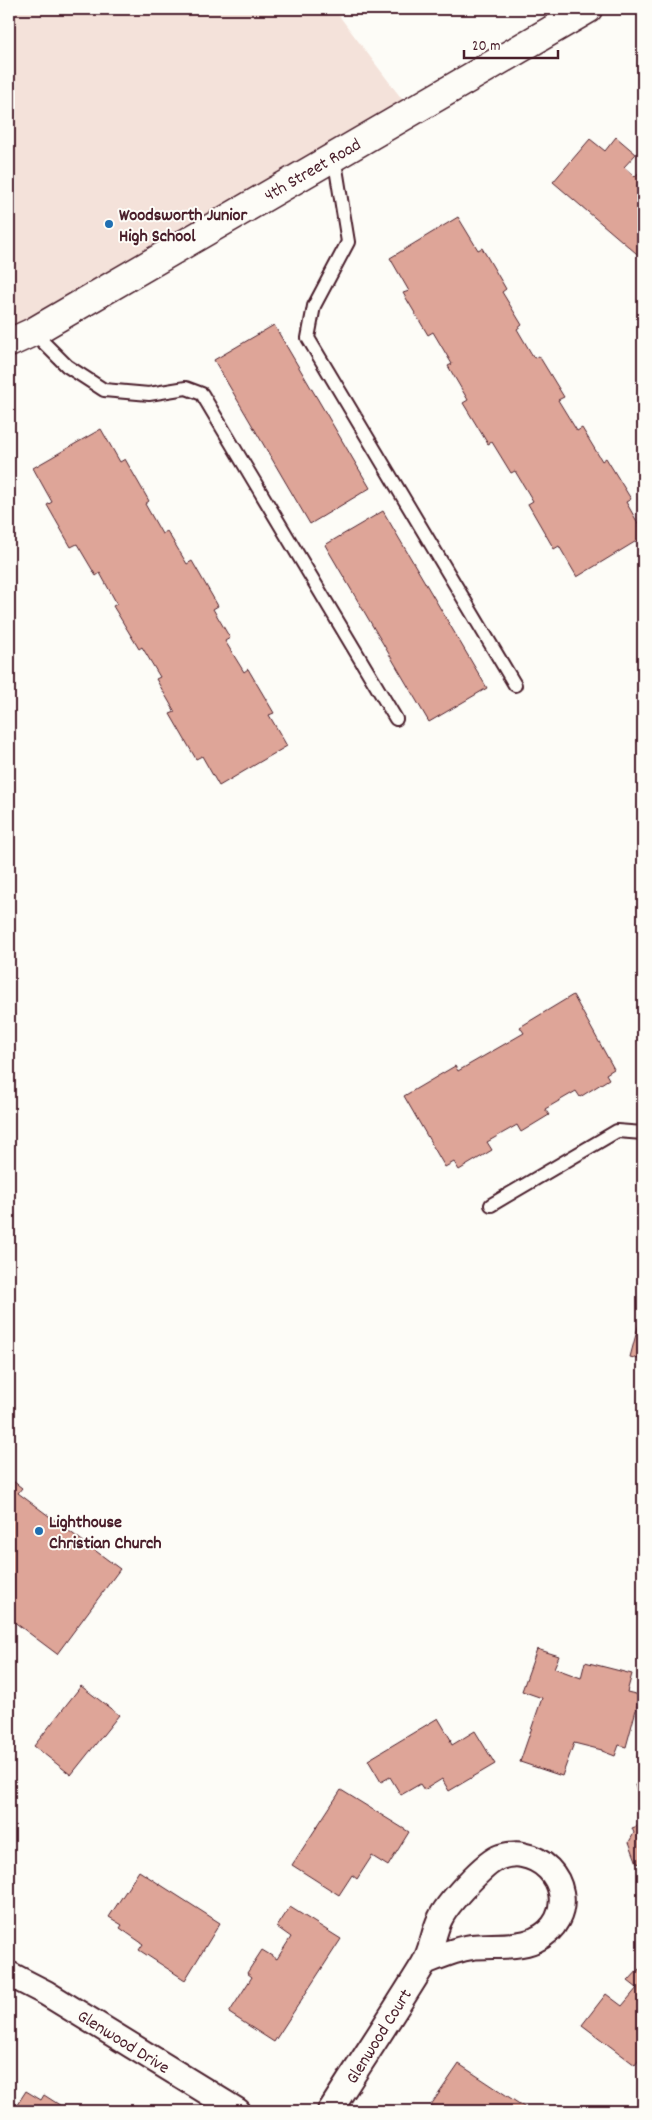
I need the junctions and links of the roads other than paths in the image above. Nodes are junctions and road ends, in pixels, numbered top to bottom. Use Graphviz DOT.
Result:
graph roads {
  1 [pos="588,9"];
  2 [pos="334,156"];
  3 [pos="21,338"];
  4 [pos="515,685"];
  5 [pos="396,719"];
  6 [pos="643,1133"];
  7 [pos="491,1205"];
  8 [pos="425,1962"];
  9 [pos="9,1974"];
  10 [pos="238,2111"];
  11 [pos="330,2111"];
  1 -- 2 [label="street, 4th Street Road"];
  2 -- 3 [label="street, 4th Street Road"];
  2 -- 4 [label="lane"];
  3 -- 5 [label="lane"];
  6 -- 7 [label="lane"];
  8 -- 8 [label="street, Glenwood Court"];
  8 -- 11 [label="street, Glenwood Court"];
  9 -- 10 [label="street, Glenwood Drive"];
}
